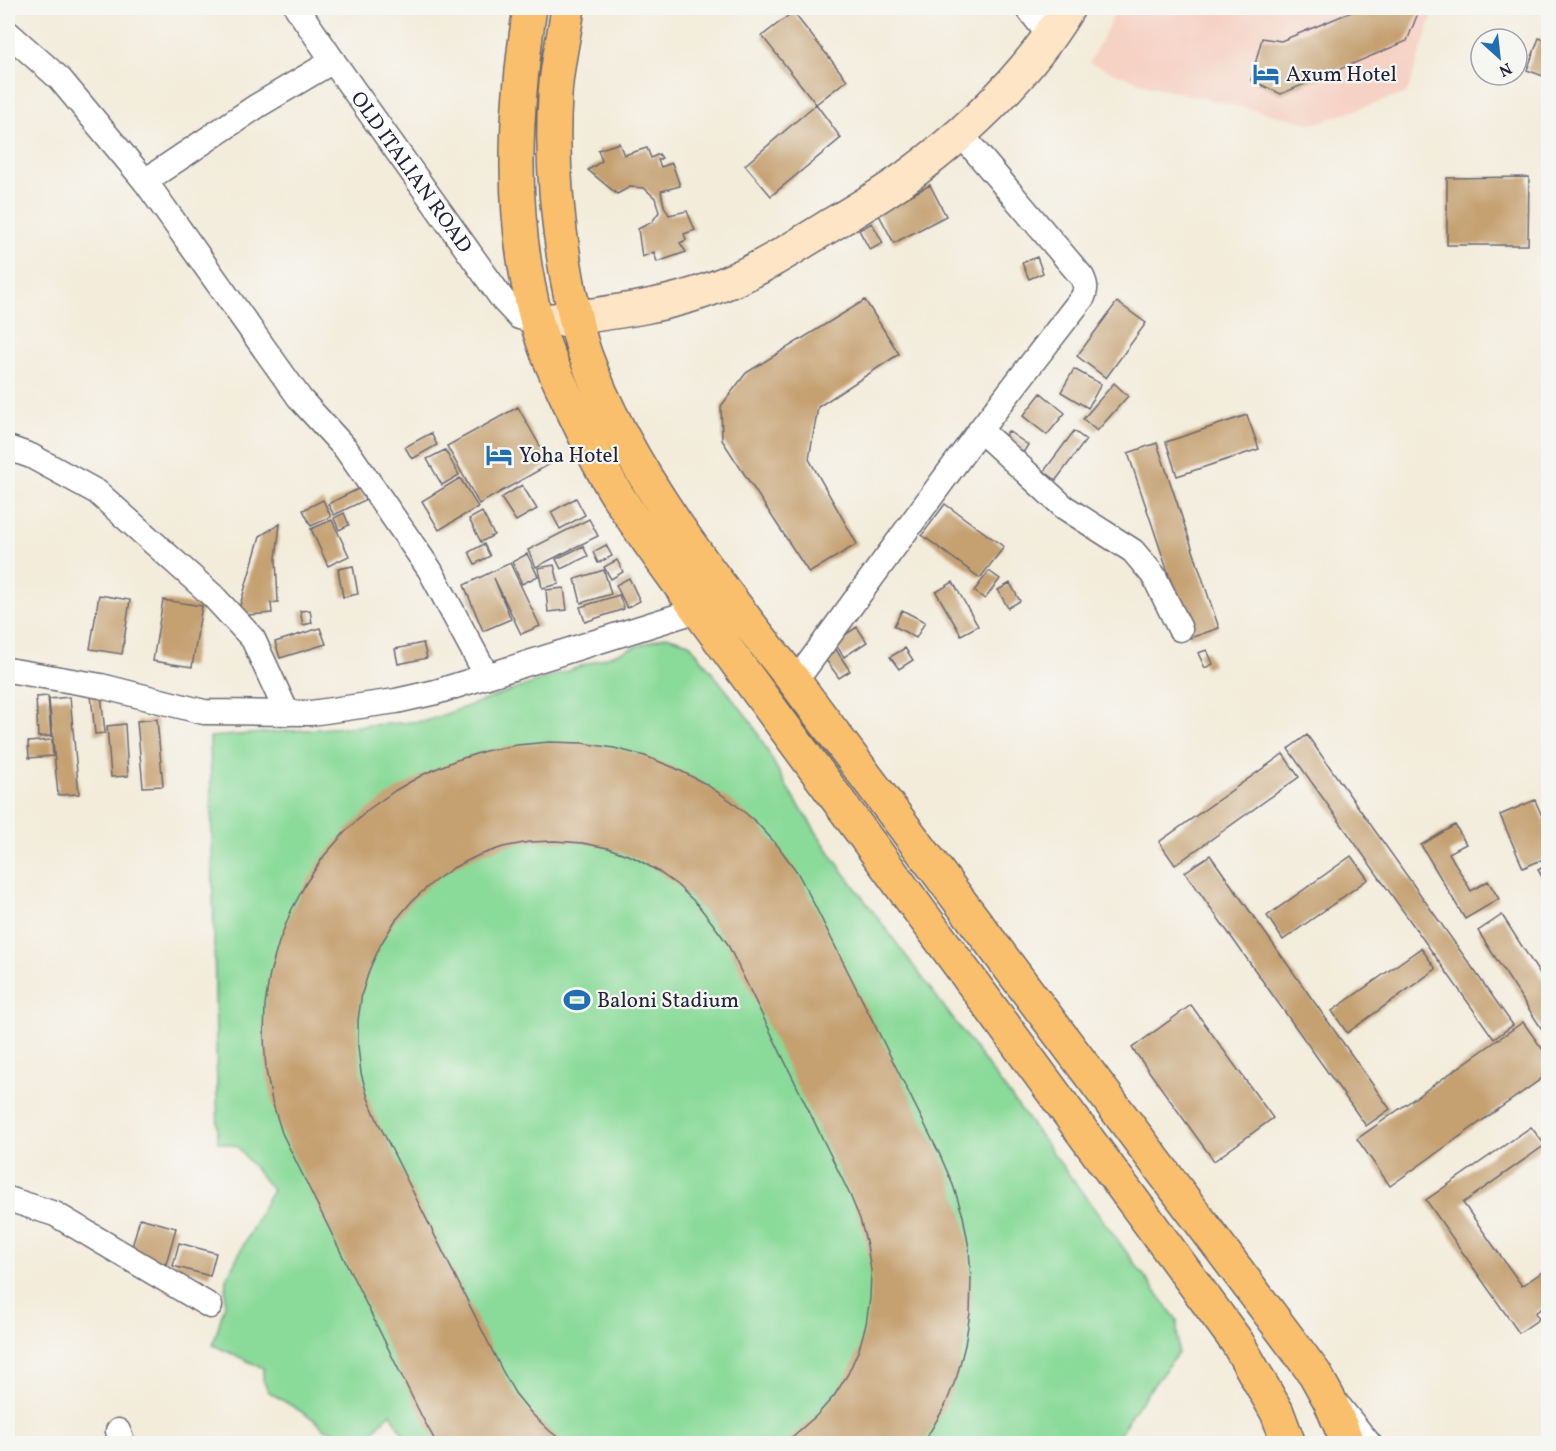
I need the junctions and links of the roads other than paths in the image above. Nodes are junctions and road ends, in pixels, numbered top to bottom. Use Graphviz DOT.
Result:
graph roads {
  1 [pos="297,8"];
  2 [pos="530,8"];
  3 [pos="568,8"];
  4 [pos="1028,8"];
  5 [pos="1068,8"];
  6 [pos="8,33"];
  7 [pos="1050,37"];
  8 [pos="333,61"];
  9 [pos="960,133"];
  10 [pos="145,181"];
  11 [pos="575,317"];
  12 [pos="537,322"];
  13 [pos="980,430"];
  14 [pos="8,448"];
  15 [pos="698,610"];
  16 [pos="1180,629"];
  17 [pos="8,670"];
  18 [pos="487,676"];
  19 [pos="795,682"];
  20 [pos="287,713"];
  21 [pos="8,1199"];
  22 [pos="210,1306"];
  23 [pos="1316,1374"];
  24 [pos="114,1443"];
  25 [pos="123,1443"];
  26 [pos="1289,1443"];
  27 [pos="1348,1443"];
  28 [pos="1377,1443"];
  1 -- 8 [label="street, OLD ITALIAN ROAD"];
  2 -- 12 [label="main road"];
  3 -- 11 [label="main road"];
  4 -- 7 [label="street"];
  5 -- 7 [label="street"];
  6 -- 10 [label="street"];
  7 -- 9 [label="street"];
  8 -- 10 [label="street"];
  8 -- 12 [label="street, OLD ITALIAN ROAD"];
  9 -- 11 [label="street"];
  9 -- 13 [label="street"];
  10 -- 18 [label="street"];
  11 -- 12 [label="street"];
  11 -- 19 [label="main road"];
  12 -- 15 [label="main road"];
  13 -- 16 [label="street"];
  13 -- 19 [label="street"];
  14 -- 20 [label="street"];
  15 -- 18 [label="street"];
  15 -- 26 [label="main road"];
  17 -- 20 [label="street"];
  18 -- 20 [label="street"];
  19 -- 23 [label="main road"];
  21 -- 22 [label="street"];
  23 -- 27 [label="main road"];
  23 -- 28 [label="lane"];
  24 -- 25 [label="street"];
}
